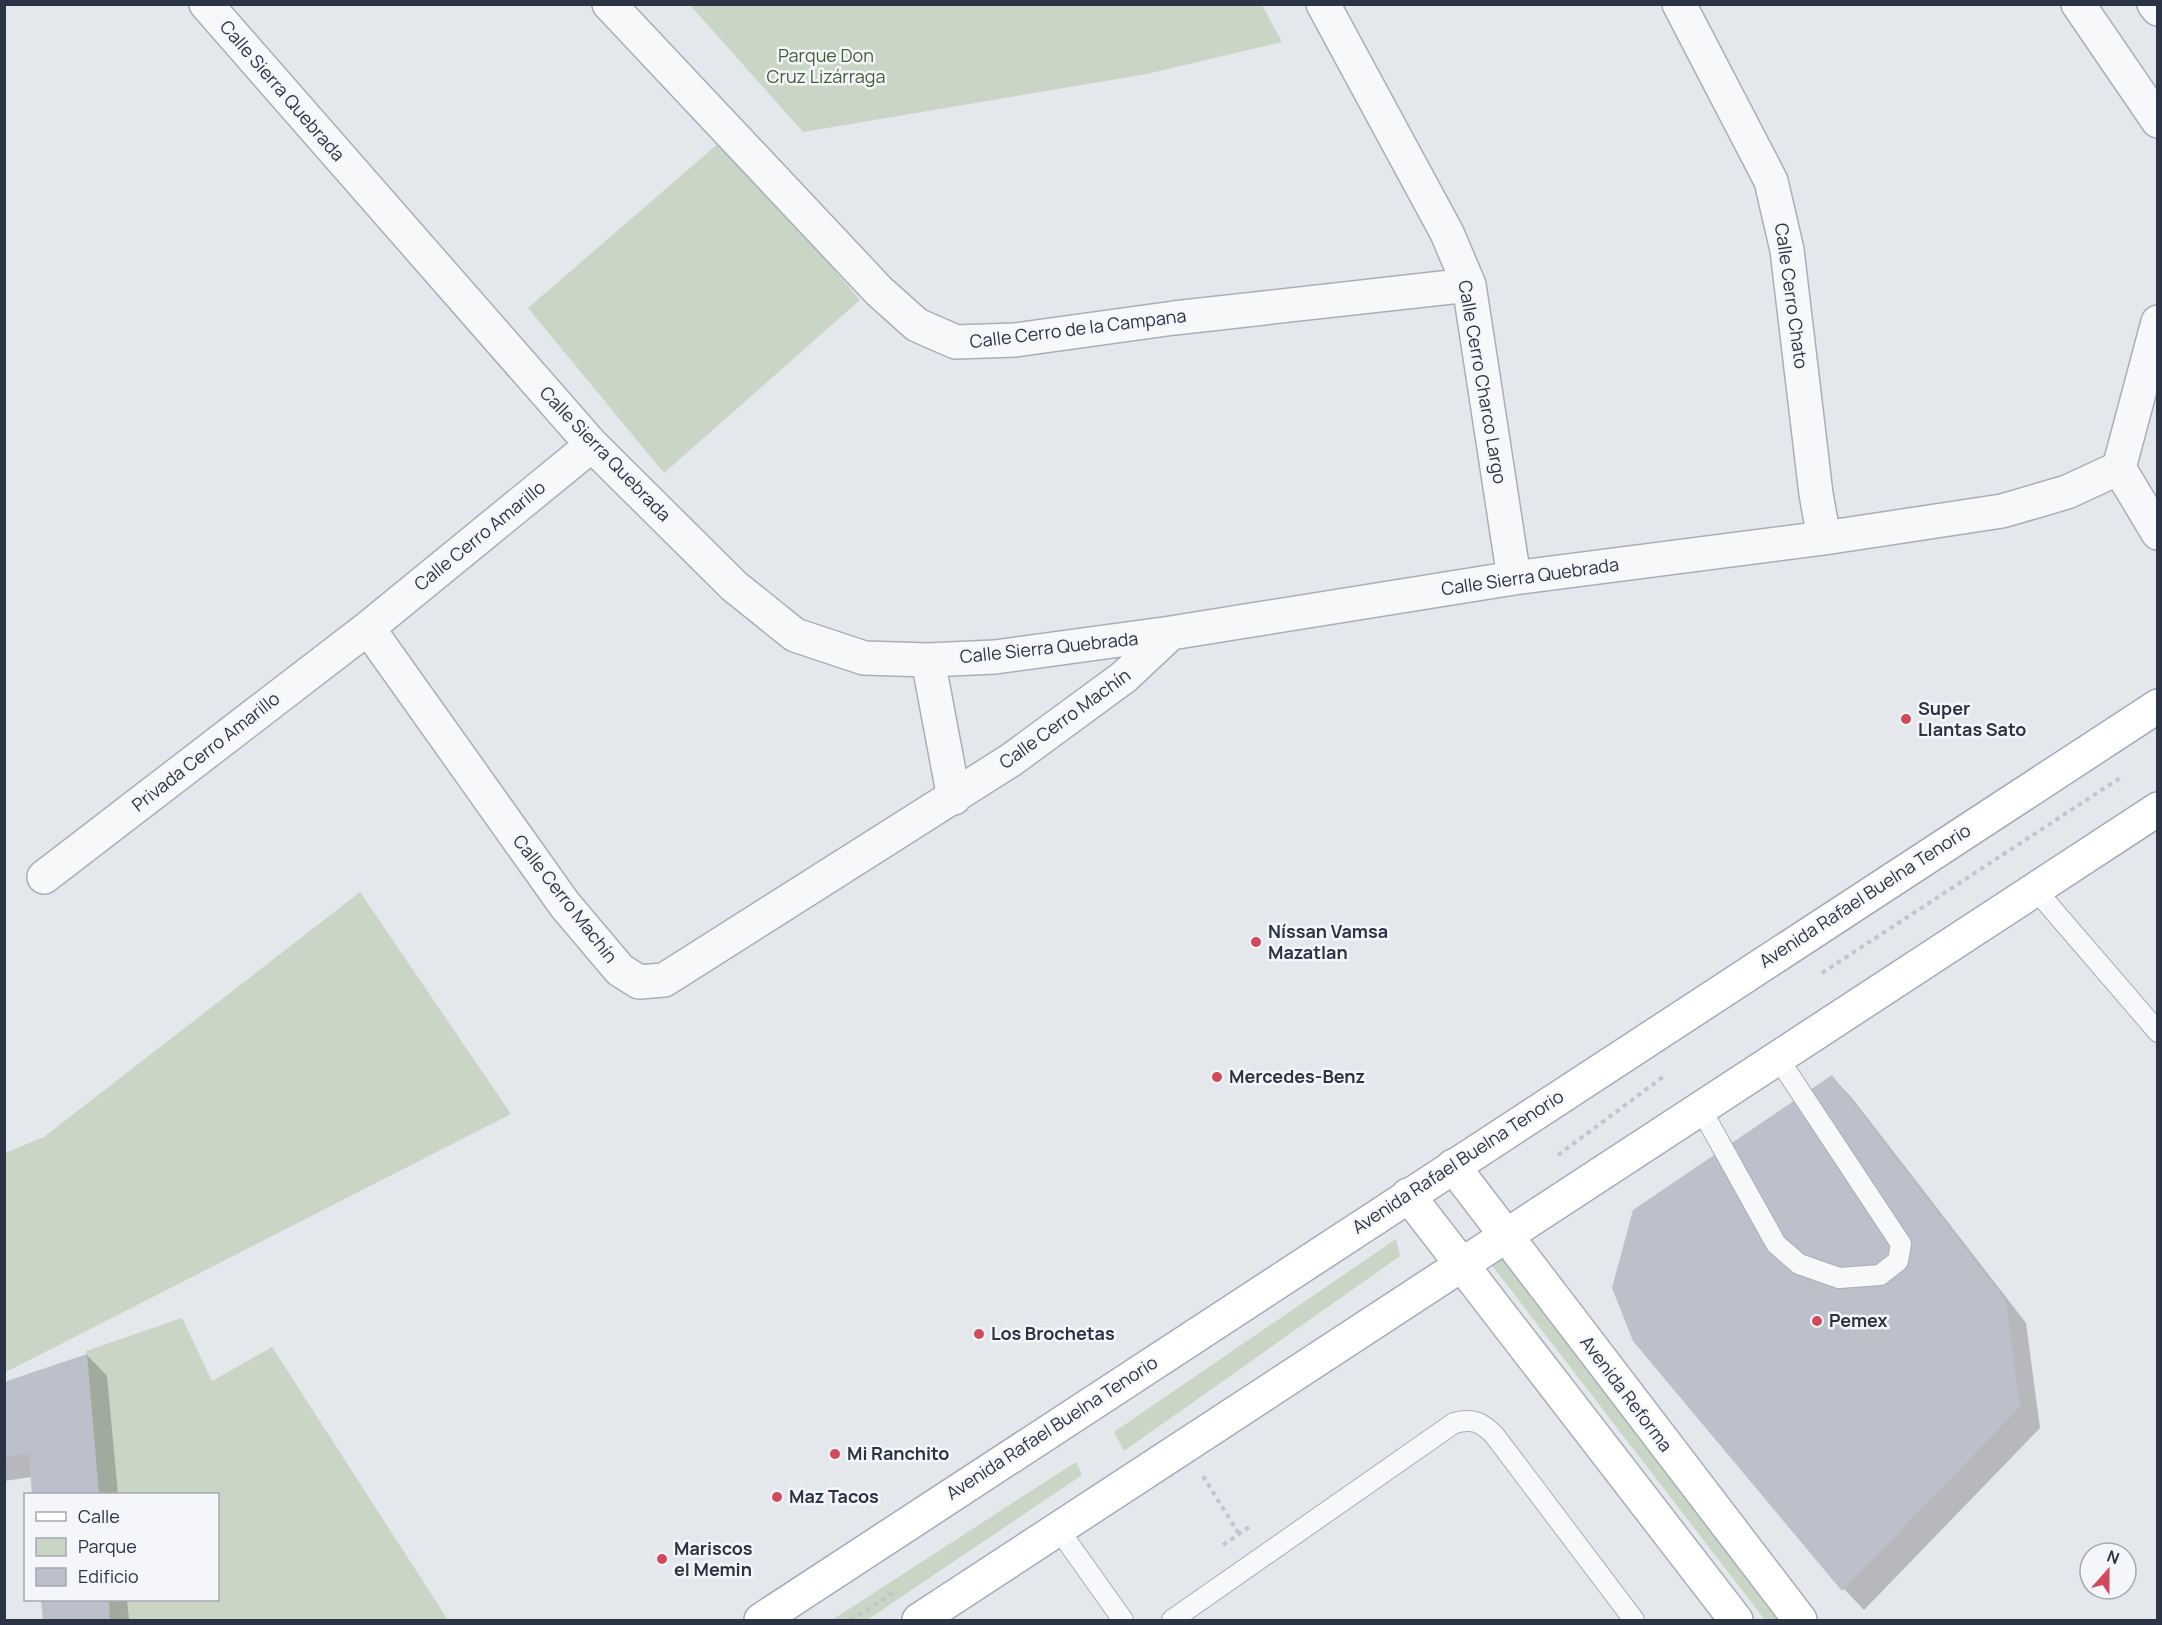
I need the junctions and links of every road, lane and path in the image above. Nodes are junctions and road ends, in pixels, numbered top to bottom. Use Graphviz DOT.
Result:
graph roads {
  1 [pos="206,4"];
  2 [pos="609,4"];
  3 [pos="1323,4"];
  4 [pos="1679,4"];
  5 [pos="2078,4"];
  6 [pos="2154,4"];
  7 [pos="2157,9"];
  8 [pos="2157,121"];
  9 [pos="1469,285"];
  10 [pos="2157,322"];
  11 [pos="592,445"];
  12 [pos="2119,468"];
  13 [pos="2157,533"];
  14 [pos="1824,538"];
  15 [pos="1514,578"];
  16 [pos="368,628"];
  17 [pos="1171,633"];
  18 [pos="928,660"];
  19 [pos="2157,706"];
  20 [pos="954,798"];
  21 [pos="2157,809"];
  22 [pos="44,877"];
  23 [pos="2035,890"];
  24 [pos="2157,1032"];
  25 [pos="1778,1058"];
  26 [pos="1701,1109"];
  27 [pos="1453,1166"];
  28 [pos="1408,1195"];
  29 [pos="1506,1236"];
  30 [pos="1462,1266"];
  31 [pos="1185,1447"];
  32 [pos="1059,1530"];
  33 [pos="1239,1534"];
  34 [pos="1733,1619"];
  35 [pos="761,1620"];
  36 [pos="919,1620"];
  37 [pos="1123,1620"];
  38 [pos="1172,1620"];
  39 [pos="1634,1620"];
  40 [pos="1800,1620"];
  1 -- 11 [label="street, Calle Sierra Quebrada"];
  2 -- 9 [label="street, Calle Cerro de la Campana"];
  3 -- 9 [label="street, Calle Cerro Charco Largo"];
  4 -- 14 [label="street, Calle Cerro Chato"];
  5 -- 8 [label="street"];
  6 -- 7 [label="street"];
  9 -- 15 [label="street, Calle Cerro Charco Largo"];
  10 -- 12 [label="street"];
  11 -- 16 [label="street, Calle Cerro Amarillo"];
  11 -- 18 [label="street, Calle Sierra Quebrada"];
  12 -- 13 [label="street"];
  12 -- 14 [label="street, Calle Sierra Quebrada"];
  14 -- 15 [label="street, Calle Sierra Quebrada"];
  15 -- 17 [label="street, Calle Sierra Quebrada"];
  16 -- 20 [label="street, Calle Cerro Machín"];
  16 -- 22 [label="street, Privada Cerro Amarillo"];
  17 -- 18 [label="street, Calle Sierra Quebrada"];
  17 -- 20 [label="street, Calle Cerro Machín"];
  18 -- 20 [label="street"];
  19 -- 27 [label="main road, Avenida Rafael Buelna Tenorio"];
  21 -- 23 [label="main road"];
  23 -- 24 [label="lane"];
  23 -- 25 [label="main road"];
  25 -- 26 [label="main road"];
  25 -- 26 [label="lane"];
  26 -- 29 [label="main road"];
  27 -- 28 [label="main road, Avenida Rafael Buelna Tenorio"];
  27 -- 29 [label="main road, Avenida Reforma"];
  28 -- 30 [label="main road"];
  28 -- 35 [label="main road, Avenida Rafael Buelna Tenorio"];
  29 -- 30 [label="main road"];
  29 -- 40 [label="main road, Avenida Reforma"];
  30 -- 31 [label="main road"];
  30 -- 34 [label="main road"];
  31 -- 32 [label="main road"];
  31 -- 33 [label="path"];
  32 -- 36 [label="main road"];
  32 -- 37 [label="lane"];
  38 -- 39 [label="lane"];
}
